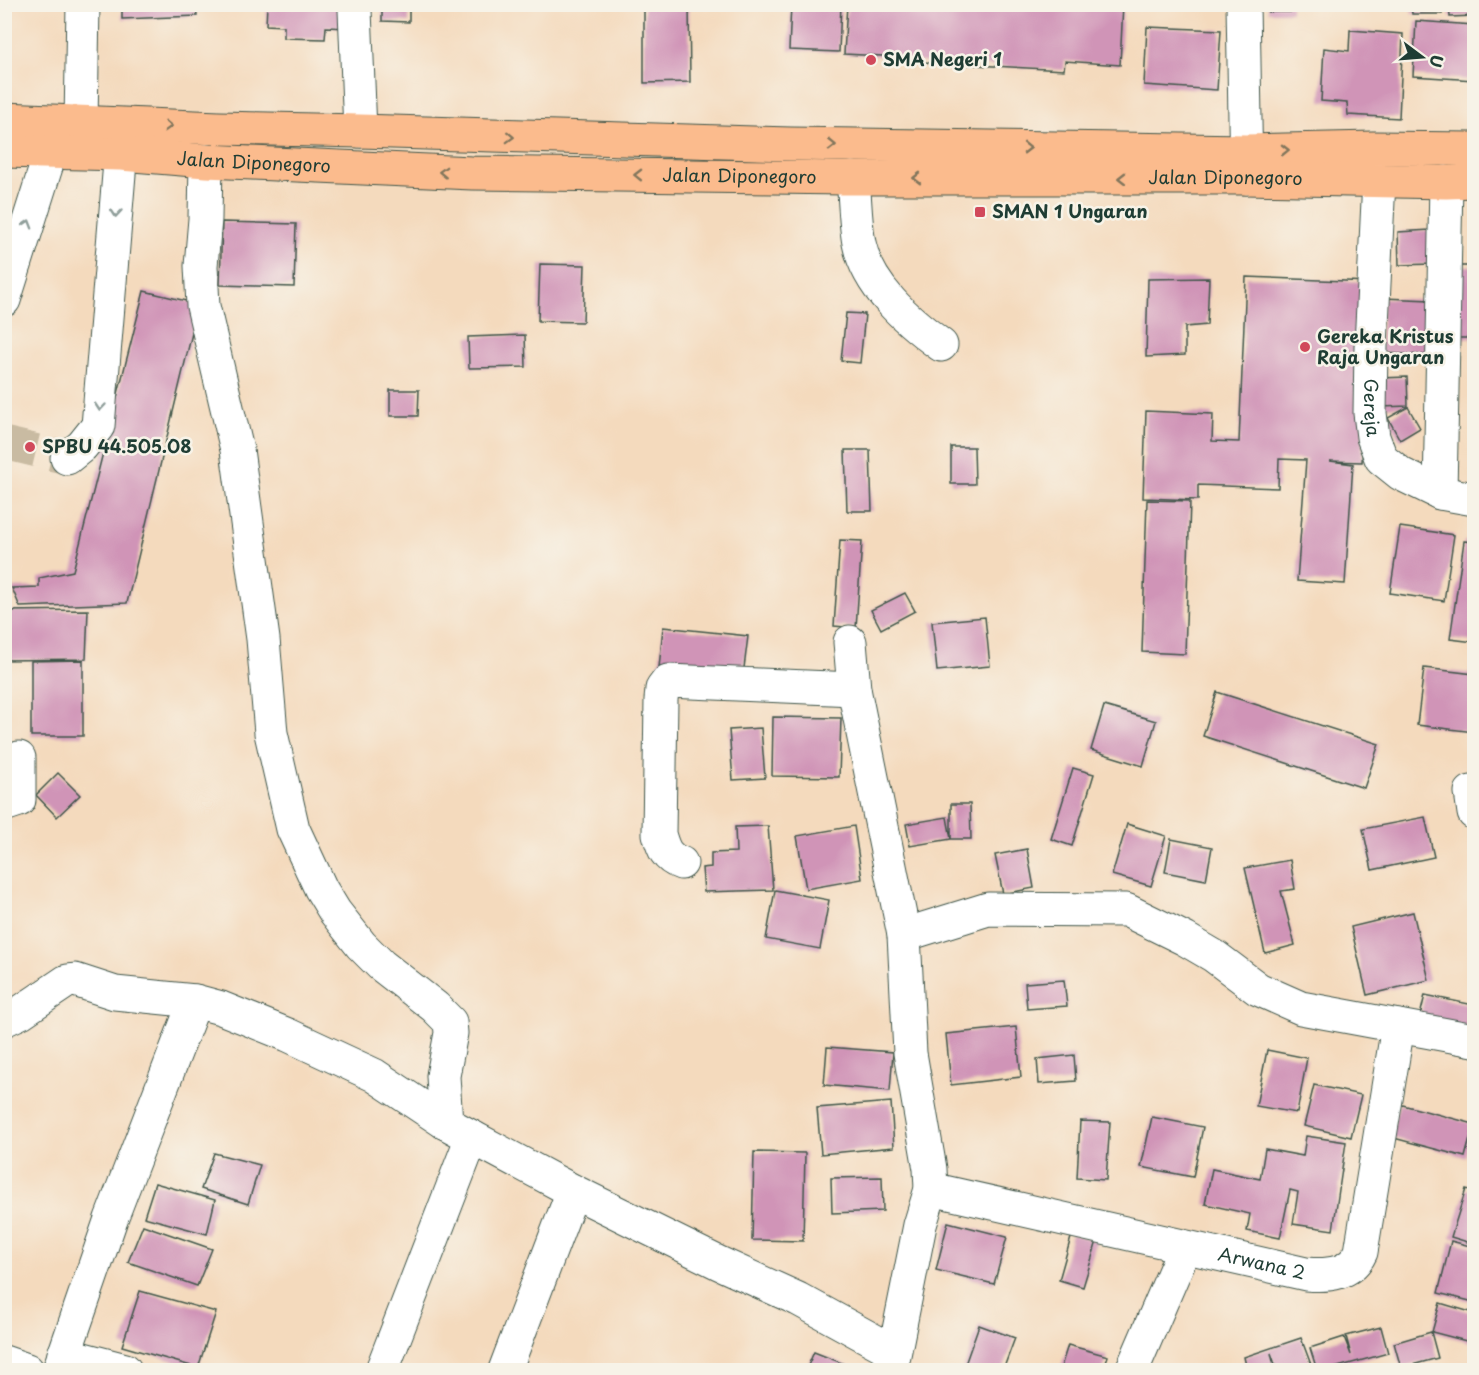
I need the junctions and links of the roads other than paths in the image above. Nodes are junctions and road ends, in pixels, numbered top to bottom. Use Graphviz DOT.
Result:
graph roads {
  1 [pos="70,4"];
  2 [pos="83,4"];
  3 [pos="1243,4"];
  4 [pos="355,10"];
  5 [pos="4,119"];
  6 [pos="63,129"];
  7 [pos="360,130"];
  8 [pos="122,139"];
  9 [pos="791,144"];
  10 [pos="1474,149"];
  11 [pos="4,151"];
  12 [pos="206,161"];
  13 [pos="976,163"];
  14 [pos="1246,164"];
  15 [pos="791,177"];
  16 [pos="853,178"];
  17 [pos="1379,180"];
  18 [pos="1460,182"];
  19 [pos="4,300"];
  20 [pos="941,345"];
  21 [pos="67,458"];
  22 [pos="1440,493"];
  23 [pos="1474,499"];
  24 [pos="849,642"];
  25 [pos="854,690"];
  26 [pos="19,758"];
  27 [pos="4,805"];
  28 [pos="681,863"];
  29 [pos="904,935"];
  30 [pos="195,1001"];
  31 [pos="4,1020"];
  32 [pos="1398,1026"];
  33 [pos="1474,1040"];
  34 [pos="459,1130"];
  35 [pos="931,1189"];
  36 [pos="573,1191"];
  37 [pos="1185,1247"];
  38 [pos="892,1361"];
  39 [pos="4,1362"];
  40 [pos="61,1362"];
  41 [pos="27,1371"];
  42 [pos="125,1371"];
  43 [pos="382,1371"];
  44 [pos="505,1371"];
  45 [pos="1132,1371"];
  1 -- 6 [label="street"];
  2 -- 6 [label="street"];
  3 -- 14 [label="street"];
  4 -- 7 [label="street"];
  5 -- 6 [label="highway, Jalan Diponegoro"];
  6 -- 8 [label="highway, Jalan Diponegoro"];
  6 -- 11 [label="highway, Jalan Diponegoro"];
  19 -- 6 [label="street, one-way"];
  8 -- 7 [label="highway, Jalan Diponegoro, one-way"];
  7 -- 9 [label="highway, Jalan Diponegoro, one-way"];
  8 -- 12 [label="highway, Jalan Diponegoro"];
  8 -- 21 [label="street, one-way"];
  9 -- 13 [label="highway, Jalan Diponegoro, one-way"];
  9 -- 15 [label="highway"];
  14 -- 10 [label="highway, Jalan Diponegoro, one-way"];
  15 -- 12 [label="highway, Jalan Diponegoro, one-way"];
  12 -- 34 [label="street"];
  13 -- 14 [label="highway, Jalan Diponegoro"];
  13 -- 16 [label="highway, Jalan Diponegoro, one-way"];
  14 -- 17 [label="highway, Jalan Diponegoro"];
  15 -- 16 [label="highway, Jalan Diponegoro"];
  16 -- 20 [label="street"];
  17 -- 18 [label="highway, Jalan Diponegoro"];
  17 -- 22 [label="street, Gereja"];
  18 -- 22 [label="street"];
  22 -- 23 [label="street, Gereja"];
  24 -- 25 [label="street"];
  25 -- 28 [label="street"];
  25 -- 29 [label="street"];
  26 -- 27 [label="street"];
  29 -- 32 [label="street"];
  29 -- 35 [label="street"];
  30 -- 31 [label="street"];
  30 -- 34 [label="street"];
  30 -- 40 [label="street"];
  32 -- 33 [label="street"];
  32 -- 37 [label="street, Arwana 2"];
  34 -- 36 [label="street"];
  34 -- 43 [label="street"];
  35 -- 37 [label="street, Arwana 2"];
  35 -- 38 [label="street"];
  36 -- 38 [label="street"];
  36 -- 44 [label="street"];
  37 -- 45 [label="street"];
  39 -- 41 [label="street"];
  40 -- 42 [label="street"];
}
